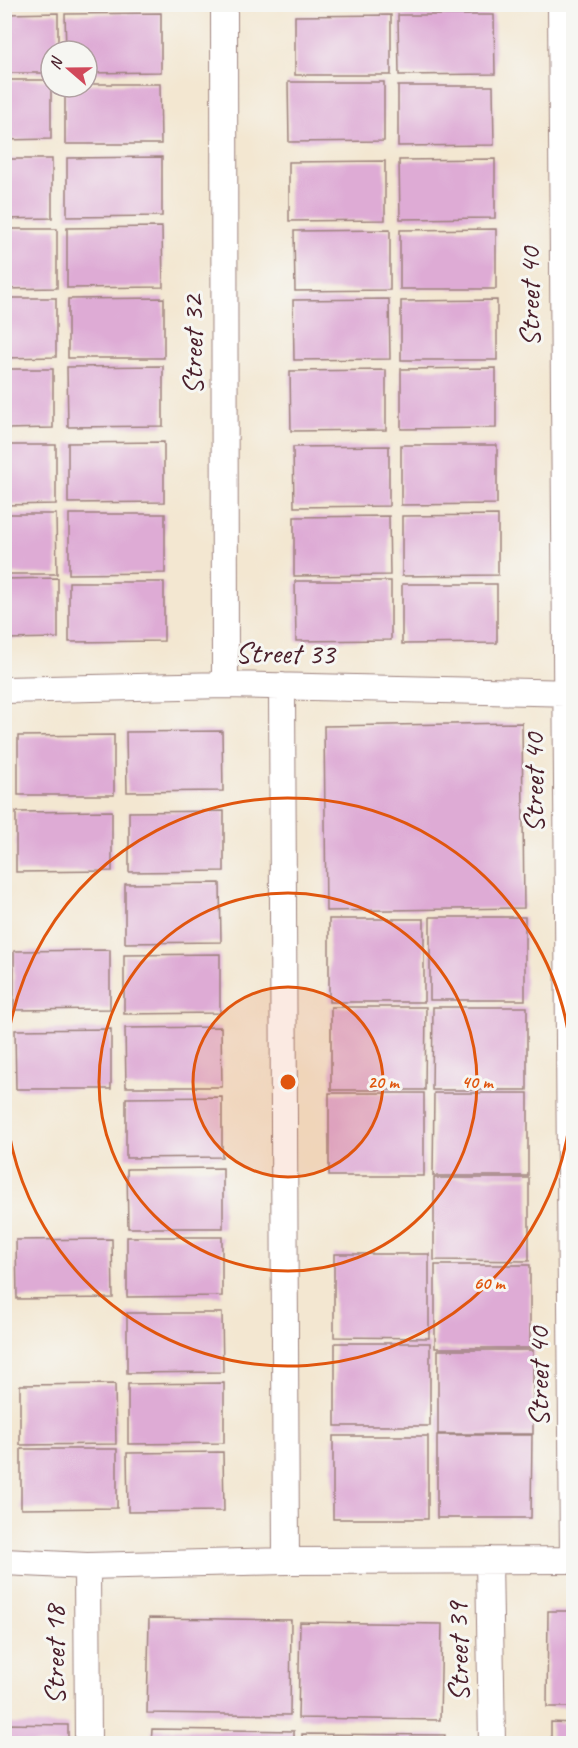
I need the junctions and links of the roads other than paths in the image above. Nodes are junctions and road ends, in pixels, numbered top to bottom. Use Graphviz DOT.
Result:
graph roads {
  1 [pos="224,4"];
  2 [pos="561,4"];
  3 [pos="225,685"];
  4 [pos="282,686"];
  5 [pos="4,690"];
  6 [pos="569,693"];
  7 [pos="489,1560"];
  8 [pos="573,1560"];
  9 [pos="286,1561"];
  10 [pos="4,1562"];
  11 [pos="87,1566"];
  12 [pos="88,1743"];
  13 [pos="492,1743"];
  1 -- 3 [label="street, Street 32"];
  2 -- 6 [label="street, Street 40"];
  3 -- 4 [label="street, Street 33"];
  3 -- 5 [label="street, Street 33"];
  4 -- 6 [label="street, Street 33"];
  4 -- 9 [label="street"];
  6 -- 8 [label="street, Street 40"];
  7 -- 8 [label="street"];
  7 -- 9 [label="street"];
  7 -- 13 [label="street, Street 39"];
  9 -- 11 [label="street"];
  10 -- 11 [label="street"];
  11 -- 12 [label="street, Street 18"];
}
